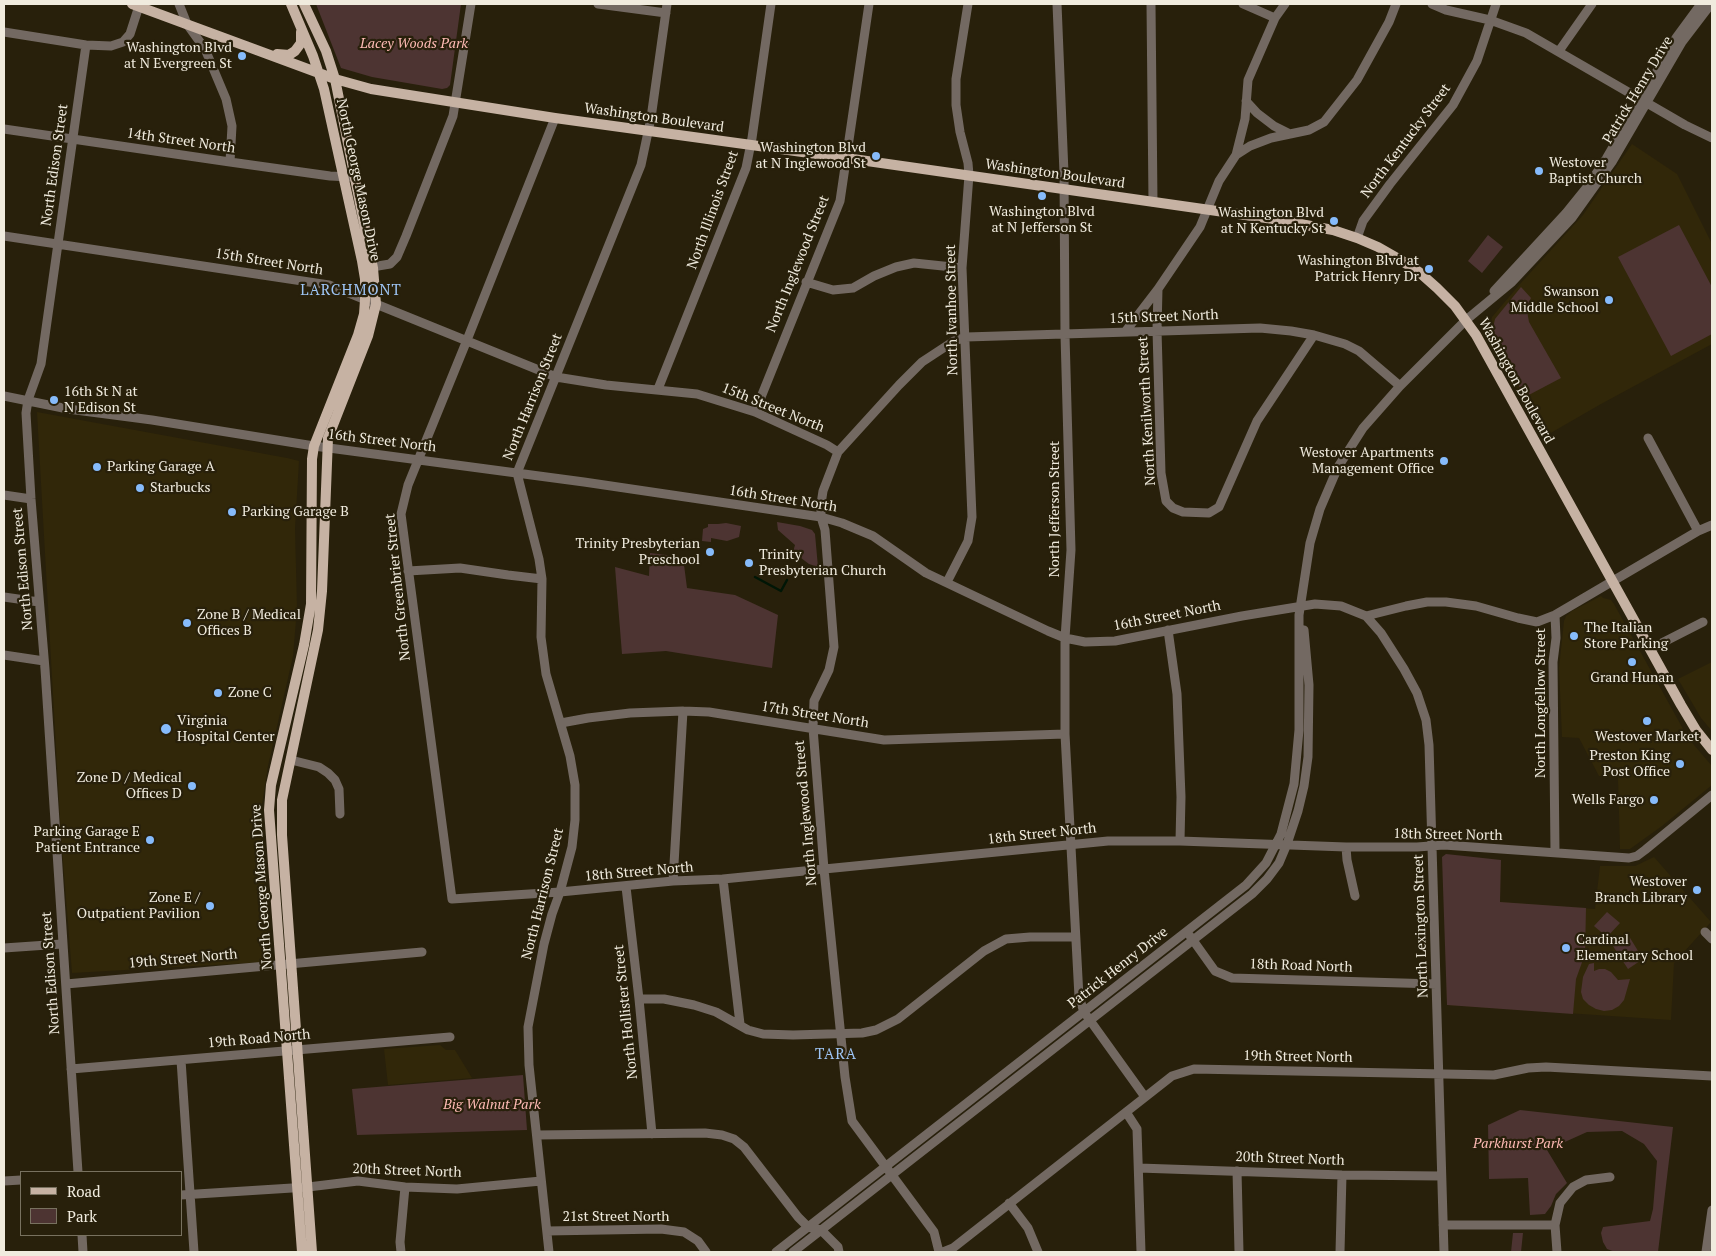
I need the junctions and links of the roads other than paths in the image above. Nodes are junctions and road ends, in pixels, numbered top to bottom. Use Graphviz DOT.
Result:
graph roads {
  1 [pos="179,4"];
  2 [pos="291,4"];
  3 [pos="304,4"];
  4 [pos="471,4"];
  5 [pos="598,4"];
  6 [pos="771,4"];
  7 [pos="869,4"];
  8 [pos="968,4"];
  9 [pos="1057,4"];
  10 [pos="1151,4"];
  11 [pos="1244,4"];
  12 [pos="1285,4"];
  13 [pos="1396,4"];
  14 [pos="1432,4"];
  15 [pos="1496,4"];
  16 [pos="1592,4"];
  17 [pos="1701,4"];
  18 [pos="1711,4"];
  19 [pos="135,5"];
  20 [pos="666,9"];
  21 [pos="1275,18"];
  22 [pos="1490,20"];
  23 [pos="299,21"];
  24 [pos="187,24"];
  25 [pos="4,32"];
  26 [pos="86,45"];
  27 [pos="1559,51"];
  28 [pos="262,52"];
  29 [pos="319,74"];
  30 [pos="335,80"];
  31 [pos="1644,100"];
  32 [pos="1246,101"];
  33 [pos="456,104"];
  34 [pos="555,118"];
  35 [pos="4,129"];
  36 [pos="648,131"];
  37 [pos="1290,134"];
  38 [pos="1712,138"];
  39 [pos="73,139"];
  40 [pos="751,146"];
  41 [pos="1236,155"];
  42 [pos="846,158"];
  43 [pos="230,162"];
  44 [pos="969,175"];
  45 [pos="344,177"];
  46 [pos="355,177"];
  47 [pos="1064,189"];
  48 [pos="1153,202"];
  49 [pos="1206,210"];
  50 [pos="4,236"];
  51 [pos="1357,238"];
  52 [pos="57,244"];
  53 [pos="368,268"];
  54 [pos="962,268"];
  55 [pos="806,282"];
  56 [pos="1158,289"];
  57 [pos="365,300"];
  58 [pos="376,304"];
  59 [pos="1466,320"];
  60 [pos="1157,330"];
  61 [pos="1125,332"];
  62 [pos="1065,335"];
  63 [pos="1314,335"];
  64 [pos="966,337"];
  65 [pos="467,340"];
  66 [pos="556,377"];
  67 [pos="1400,386"];
  68 [pos="658,389"];
  69 [pos="4,396"];
  70 [pos="28,400"];
  71 [pos="755,412"];
  72 [pos="1648,438"];
  73 [pos="314,446"];
  74 [pos="327,448"];
  75 [pos="838,452"];
  76 [pos="418,460"];
  77 [pos="518,473"];
  78 [pos="4,495"];
  79 [pos="31,499"];
  80 [pos="821,517"];
  81 [pos="1712,525"];
  82 [pos="1698,531"];
  83 [pos="408,571"];
  84 [pos="542,579"];
  85 [pos="947,582"];
  86 [pos="1613,582"];
  87 [pos="4,597"];
  88 [pos="39,602"];
  89 [pos="1302,606"];
  90 [pos="1556,615"];
  91 [pos="1366,616"];
  92 [pos="1703,622"];
  93 [pos="1168,630"];
  94 [pos="1065,638"];
  95 [pos="1650,649"];
  96 [pos="4,655"];
  97 [pos="44,661"];
  98 [pos="684,711"];
  99 [pos="561,723"];
  100 [pos="813,728"];
  101 [pos="1065,734"];
  102 [pos="1712,750"];
  103 [pos="291,760"];
  104 [pos="1712,795"];
  105 [pos="340,814"];
  106 [pos="1180,841"];
  107 [pos="1277,844"];
  108 [pos="1287,844"];
  109 [pos="1071,846"];
  110 [pos="1432,846"];
  111 [pos="1346,847"];
  112 [pos="1555,852"];
  113 [pos="824,869"];
  114 [pos="723,879"];
  115 [pos="673,881"];
  116 [pos="626,886"];
  117 [pos="560,892"];
  118 [pos="1355,896"];
  119 [pos="452,899"];
  120 [pos="1187,932"];
  121 [pos="1705,932"];
  122 [pos="1075,937"];
  123 [pos="1712,939"];
  124 [pos="1192,940"];
  125 [pos="62,944"];
  126 [pos="4,948"];
  127 [pos="422,952"];
  128 [pos="286,964"];
  129 [pos="66,984"];
  130 [pos="1436,984"];
  131 [pos="639,999"];
  132 [pos="1084,1012"];
  133 [pos="1090,1020"];
  134 [pos="740,1024"];
  135 [pos="841,1034"];
  136 [pos="450,1037"];
  137 [pos="292,1050"];
  138 [pos="181,1060"];
  139 [pos="71,1069"];
  140 [pos="1439,1074"];
  141 [pos="1712,1076"];
  142 [pos="1144,1097"];
  143 [pos="1126,1112"];
  144 [pos="652,1134"];
  145 [pos="537,1135"];
  146 [pos="1139,1168"];
  147 [pos="78,1171"];
  148 [pos="889,1171"];
  149 [pos="1237,1171"];
  150 [pos="1342,1175"];
  151 [pos="1441,1176"];
  152 [pos="1610,1177"];
  153 [pos="20,1180"];
  154 [pos="4,1181"];
  155 [pos="541,1181"];
  156 [pos="303,1187"];
  157 [pos="406,1187"];
  158 [pos="185,1195"];
  159 [pos="1009,1204"];
  160 [pos="1712,1210"];
  161 [pos="1443,1225"];
  162 [pos="1555,1225"];
  163 [pos="808,1227"];
  164 [pos="821,1230"];
  165 [pos="547,1231"];
  166 [pos="82,1236"];
  167 [pos="83,1252"];
  168 [pos="194,1252"];
  169 [pos="302,1252"];
  170 [pos="312,1252"];
  171 [pos="401,1252"];
  172 [pos="549,1252"];
  173 [pos="706,1252"];
  174 [pos="776,1252"];
  175 [pos="793,1252"];
  176 [pos="839,1252"];
  177 [pos="939,1252"];
  178 [pos="943,1252"];
  179 [pos="1038,1252"];
  180 [pos="1141,1252"];
  181 [pos="1239,1252"];
  182 [pos="1340,1252"];
  183 [pos="1444,1252"];
  184 [pos="1557,1252"];
  185 [pos="1706,1252"];
  1 -- 24 [label="street"];
  2 -- 23 [label="main road, North George Mason Drive"];
  3 -- 30 [label="main road, North George Mason Drive"];
  4 -- 33 [label="street"];
  5 -- 20 [label="street"];
  6 -- 40 [label="street, North Illinois Street"];
  7 -- 42 [label="street, North Inglewood Street"];
  8 -- 44 [label="street, North Ivanhoe Street"];
  9 -- 47 [label="street, North Jefferson Street"];
  10 -- 48 [label="street"];
  11 -- 21 [label="street"];
  12 -- 21 [label="street"];
  13 -- 37 [label="street, North Kenilworth Street"];
  14 -- 22 [label="street"];
  15 -- 22 [label="street, North Kentucky Street"];
  16 -- 27 [label="street"];
  17 -- 31 [label="street, Patrick Henry Drive"];
  18 -- 31 [label="street, Patrick Henry Drive"];
  19 -- 24 [label="main road, Washington Boulevard"];
  19 -- 26 [label="street"];
  20 -- 36 [label="street, North Harrison Street"];
  21 -- 32 [label="street"];
  22 -- 27 [label="street"];
  22 -- 51 [label="street, North Kentucky Street"];
  23 -- 28 [label="main road"];
  23 -- 29 [label="main road, North George Mason Drive"];
  24 -- 28 [label="main road, Washington Boulevard"];
  24 -- 43 [label="street"];
  25 -- 26 [label="street"];
  26 -- 39 [label="street, North Edison Street"];
  27 -- 31 [label="street"];
  28 -- 29 [label="main road, Washington Boulevard"];
  29 -- 30 [label="main road, Washington Boulevard"];
  29 -- 45 [label="main road, North George Mason Drive"];
  30 -- 33 [label="main road, Washington Boulevard"];
  30 -- 46 [label="main road, North George Mason Drive"];
  31 -- 38 [label="street"];
  31 -- 59 [label="street, Patrick Henry Drive"];
  32 -- 37 [label="street"];
  32 -- 41 [label="street"];
  33 -- 34 [label="main road, Washington Boulevard"];
  33 -- 53 [label="street"];
  34 -- 36 [label="main road, Washington Boulevard"];
  34 -- 65 [label="street, North Greenbrier Street"];
  35 -- 39 [label="street, 14th Street North"];
  36 -- 40 [label="main road, Washington Boulevard"];
  36 -- 66 [label="street, North Harrison Street"];
  37 -- 41 [label="street, North Kenilworth Street"];
  39 -- 43 [label="street, 14th Street North"];
  39 -- 52 [label="street, North Edison Street"];
  40 -- 42 [label="main road, Washington Boulevard"];
  40 -- 68 [label="street, North Illinois Street"];
  41 -- 49 [label="street, North Kenilworth Street"];
  42 -- 44 [label="main road, Washington Boulevard"];
  42 -- 55 [label="street, North Inglewood Street"];
  43 -- 45 [label="street, 14th Street North"];
  44 -- 47 [label="main road, Washington Boulevard"];
  44 -- 54 [label="street, North Ivanhoe Street"];
  45 -- 46 [label="street, 14th Street North"];
  45 -- 53 [label="main road, North George Mason Drive"];
  46 -- 53 [label="main road, North George Mason Drive"];
  47 -- 48 [label="main road, Washington Boulevard"];
  47 -- 62 [label="street, North Jefferson Street"];
  48 -- 49 [label="main road, Washington Boulevard"];
  49 -- 51 [label="main road, Washington Boulevard"];
  49 -- 56 [label="street, North Kenilworth Street"];
  50 -- 52 [label="street, 15th Street North"];
  51 -- 59 [label="main road, Washington Boulevard"];
  52 -- 57 [label="street, 15th Street North"];
  52 -- 70 [label="street, North Edison Street"];
  53 -- 57 [label="main road, North George Mason Drive"];
  53 -- 58 [label="main road, North George Mason Drive"];
  54 -- 55 [label="street"];
  54 -- 64 [label="street, North Ivanhoe Street"];
  55 -- 71 [label="street, North Inglewood Street"];
  56 -- 60 [label="street, North Kenilworth Street"];
  56 -- 61 [label="street, North Kenilworth Street"];
  57 -- 58 [label="street, 15th Street North"];
  57 -- 73 [label="main road, North George Mason Drive"];
  58 -- 65 [label="street, 15th Street North"];
  58 -- 74 [label="main road, North George Mason Drive"];
  59 -- 67 [label="street, Patrick Henry Drive"];
  59 -- 86 [label="main road, Washington Boulevard"];
  60 -- 61 [label="street, 15th Street North"];
  60 -- 63 [label="street, 15th Street North"];
  60 -- 63 [label="street, North Kenilworth Street"];
  61 -- 62 [label="street, 15th Street North"];
  62 -- 64 [label="street, 15th Street North"];
  62 -- 94 [label="street, North Jefferson Street"];
  63 -- 67 [label="street, 15th Street North"];
  64 -- 75 [label="street, 15th Street North"];
  64 -- 85 [label="street, North Ivanhoe Street"];
  65 -- 66 [label="street, 15th Street North"];
  65 -- 76 [label="street, North Greenbrier Street"];
  66 -- 68 [label="street, 15th Street North"];
  66 -- 77 [label="street, North Harrison Street"];
  67 -- 89 [label="street, Patrick Henry Drive"];
  68 -- 71 [label="street, 15th Street North"];
  69 -- 70 [label="street, 16th Street North"];
  70 -- 73 [label="street, 16th Street North"];
  70 -- 79 [label="street, North Edison Street"];
  71 -- 75 [label="street, 15th Street North"];
  72 -- 82 [label="street"];
  73 -- 74 [label="street, 16th Street North"];
  73 -- 128 [label="main road, North George Mason Drive"];
  74 -- 76 [label="street, 16th Street North"];
  74 -- 103 [label="main road, North George Mason Drive"];
  75 -- 80 [label="street, North Inglewood Street"];
  76 -- 77 [label="street, 16th Street North"];
  76 -- 83 [label="street, North Greenbrier Street"];
  77 -- 80 [label="street, 16th Street North"];
  77 -- 84 [label="street, North Harrison Street"];
  78 -- 79 [label="street"];
  79 -- 88 [label="street, North Edison Street"];
  80 -- 85 [label="street, 16th Street North"];
  80 -- 100 [label="street, North Inglewood Street"];
  81 -- 82 [label="street, North Longfellow Street"];
  82 -- 86 [label="street, North Longfellow Street"];
  83 -- 84 [label="street"];
  83 -- 119 [label="street, North Greenbrier Street"];
  84 -- 99 [label="street, North Harrison Street"];
  85 -- 94 [label="street, 16th Street North"];
  86 -- 90 [label="street, North Longfellow Street"];
  86 -- 95 [label="main road, Washington Boulevard"];
  87 -- 88 [label="street"];
  88 -- 97 [label="street, North Edison Street"];
  89 -- 91 [label="street, 16th Street North"];
  89 -- 93 [label="street, 16th Street North"];
  89 -- 107 [label="street, Patrick Henry Drive"];
  89 -- 108 [label="street, Patrick Henry Drive"];
  90 -- 91 [label="street"];
  90 -- 112 [label="street, North Longfellow Street"];
  91 -- 110 [label="street, North Lexington Street"];
  92 -- 95 [label="street"];
  93 -- 94 [label="street, 16th Street North"];
  93 -- 106 [label="street"];
  94 -- 101 [label="street, North Jefferson Street"];
  95 -- 102 [label="main road, Washington Boulevard"];
  96 -- 97 [label="street"];
  97 -- 125 [label="street, North Edison Street"];
  98 -- 99 [label="street, 17th Street North"];
  98 -- 100 [label="street, 17th Street North"];
  98 -- 115 [label="street"];
  99 -- 117 [label="street, North Harrison Street"];
  100 -- 101 [label="street, 17th Street North"];
  100 -- 113 [label="street, North Inglewood Street"];
  101 -- 109 [label="street, North Jefferson Street"];
  103 -- 105 [label="street"];
  103 -- 128 [label="main road, North George Mason Drive"];
  104 -- 112 [label="street, 18th Street North"];
  106 -- 107 [label="street, 18th Street North"];
  106 -- 109 [label="street, 18th Street North"];
  107 -- 108 [label="street, 18th Street North"];
  107 -- 120 [label="street, Patrick Henry Drive"];
  108 -- 111 [label="street, 18th Street North"];
  108 -- 124 [label="street, Patrick Henry Drive"];
  109 -- 113 [label="street, 18th Street North"];
  109 -- 122 [label="street, North Jefferson Street"];
  110 -- 111 [label="street, 18th Street North"];
  110 -- 112 [label="street, 18th Street North"];
  110 -- 130 [label="street, North Lexington Street"];
  111 -- 118 [label="street"];
  113 -- 114 [label="street, 18th Street North"];
  113 -- 135 [label="street, North Inglewood Street"];
  114 -- 115 [label="street, 18th Street North"];
  114 -- 134 [label="street"];
  115 -- 116 [label="street, 18th Street North"];
  116 -- 117 [label="street, 18th Street North"];
  116 -- 131 [label="street, North Hollister Street"];
  117 -- 119 [label="street, 18th Street North"];
  117 -- 145 [label="street, North Harrison Street"];
  120 -- 124 [label="street, 18th Road North"];
  120 -- 132 [label="street, Patrick Henry Drive"];
  121 -- 123 [label="street"];
  122 -- 132 [label="street, North Jefferson Street"];
  122 -- 135 [label="street"];
  124 -- 130 [label="street, 18th Road North"];
  124 -- 133 [label="street, Patrick Henry Drive"];
  125 -- 126 [label="street"];
  125 -- 129 [label="street, North Edison Street"];
  127 -- 128 [label="street, 19th Street North"];
  128 -- 129 [label="street, 19th Street North"];
  128 -- 137 [label="main road, North George Mason Drive"];
  129 -- 139 [label="street, North Edison Street"];
  130 -- 140 [label="street, North Lexington Street"];
  131 -- 134 [label="street"];
  131 -- 144 [label="street, North Hollister Street"];
  132 -- 133 [label="street"];
  132 -- 148 [label="street, Patrick Henry Drive"];
  133 -- 142 [label="street"];
  133 -- 148 [label="street, Patrick Henry Drive"];
  134 -- 135 [label="street"];
  135 -- 148 [label="street, North Inglewood Street"];
  136 -- 137 [label="street, 19th Road North"];
  137 -- 138 [label="street, 19th Road North"];
  137 -- 156 [label="main road, North George Mason Drive"];
  138 -- 139 [label="street, 19th Road North"];
  138 -- 158 [label="street"];
  139 -- 147 [label="street, North Edison Street"];
  140 -- 141 [label="street, 19th Street North"];
  140 -- 142 [label="street, 19th Street North"];
  140 -- 151 [label="street, North Lexington Street"];
  142 -- 143 [label="street, 19th Street North"];
  143 -- 146 [label="street"];
  143 -- 159 [label="street, 19th Street North"];
  144 -- 145 [label="street"];
  144 -- 163 [label="street"];
  145 -- 155 [label="street, North Harrison Street"];
  146 -- 149 [label="street, 20th Street North"];
  146 -- 180 [label="street"];
  148 -- 163 [label="street, Patrick Henry Drive"];
  148 -- 164 [label="street, Patrick Henry Drive"];
  148 -- 177 [label="street"];
  149 -- 150 [label="street, 20th Street North"];
  149 -- 181 [label="street"];
  150 -- 151 [label="street, 20th Street North"];
  150 -- 182 [label="street"];
  151 -- 161 [label="street, North Lexington Street"];
  152 -- 162 [label="street"];
  153 -- 154 [label="street"];
  155 -- 157 [label="street, 20th Street North"];
  155 -- 165 [label="street, North Harrison Street"];
  156 -- 157 [label="street, 20th Street North"];
  156 -- 158 [label="street, 20th Street North"];
  156 -- 169 [label="main road, North George Mason Drive"];
  156 -- 170 [label="main road, North George Mason Drive"];
  157 -- 171 [label="street"];
  158 -- 168 [label="street"];
  159 -- 178 [label="street, 19th Street North"];
  159 -- 179 [label="street"];
  160 -- 185 [label="street"];
  161 -- 162 [label="street"];
  161 -- 183 [label="street, North Lexington Street"];
  162 -- 184 [label="street"];
  163 -- 164 [label="street"];
  163 -- 174 [label="street, Patrick Henry Drive"];
  164 -- 175 [label="street, Patrick Henry Drive"];
  164 -- 176 [label="street"];
  165 -- 172 [label="street, North Harrison Street"];
  165 -- 173 [label="street, 21st Street North"];
  166 -- 167 [label="street"];
}
